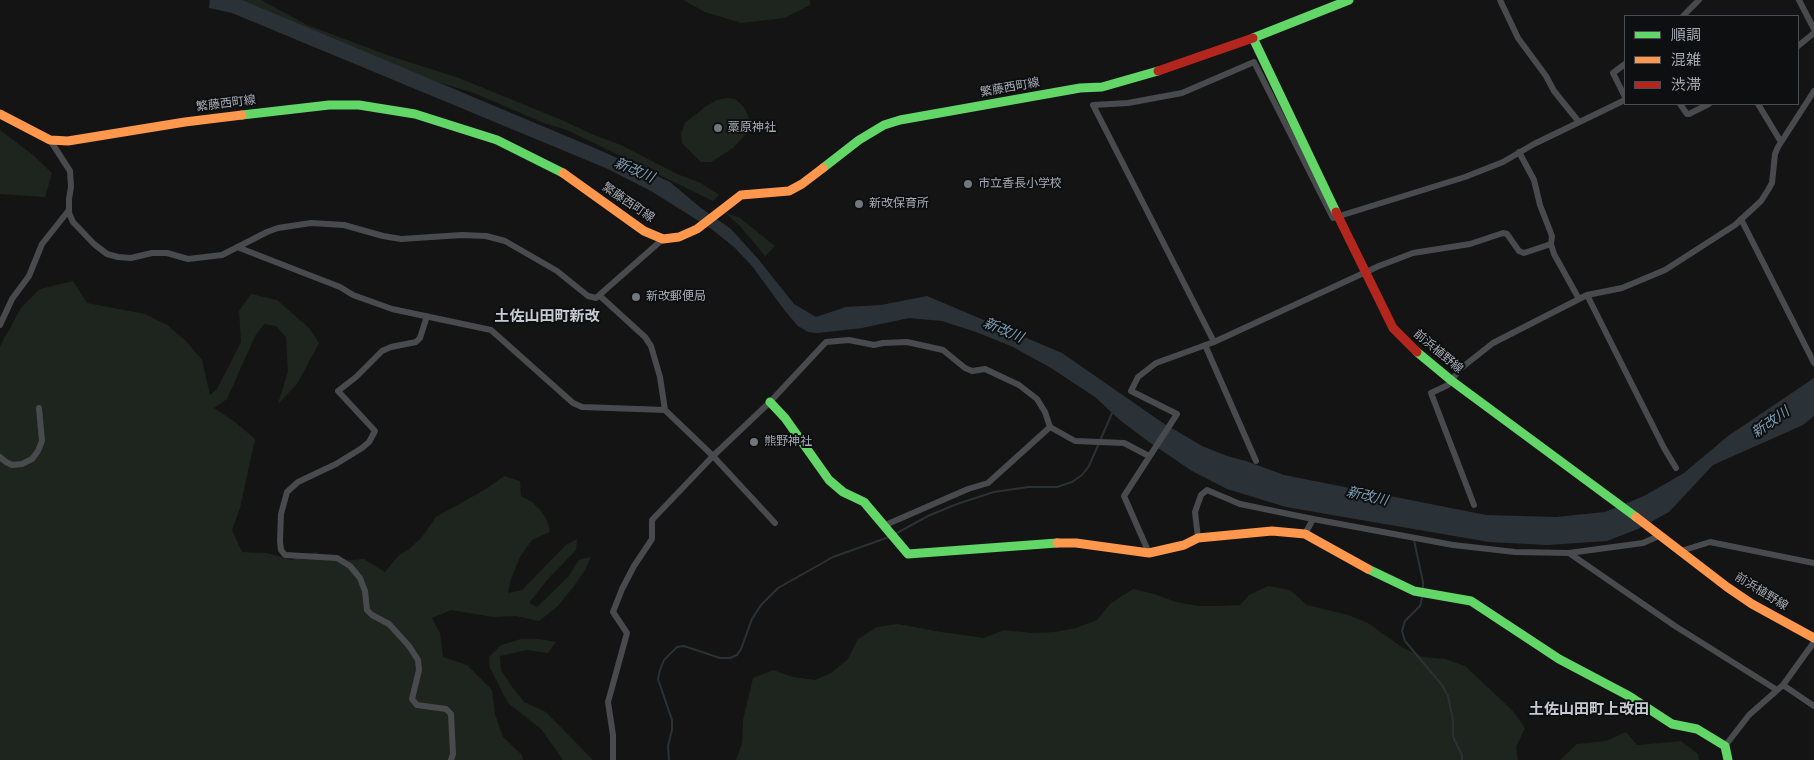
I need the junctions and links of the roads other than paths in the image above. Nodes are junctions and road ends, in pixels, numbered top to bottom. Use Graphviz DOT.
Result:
graph roads {
  1 [pos="1349,0"];
  2 [pos="1500,0"];
  3 [pos="1699,0"];
  4 [pos="1800,0"];
  5 [pos="1684,15"];
  6 [pos="1814,28"];
  7 [pos="1814,34"];
  8 [pos="1253,38"];
  9 [pos="1799,45"];
  10 [pos="1624,65"];
  11 [pos="1814,91"];
  12 [pos="1624,97"];
  13 [pos="1624,100"];
  14 [pos="1681,105"];
  15 [pos="1707,105"];
  16 [pos="1759,105"];
  17 [pos="0,114"];
  18 [pos="1579,122"];
  19 [pos="50,140"];
  20 [pos="1781,142"];
  21 [pos="1519,152"];
  22 [pos="69,210"];
  23 [pos="1338,217"];
  24 [pos="1741,219"];
  25 [pos="663,239"];
  26 [pos="1551,244"];
  27 [pos="237,247"];
  28 [pos="1365,272"];
  29 [pos="1587,295"];
  30 [pos="600,296"];
  31 [pos="1579,299"];
  32 [pos="427,316"];
  33 [pos="0,325"];
  34 [pos="1214,342"];
  35 [pos="1205,345"];
  36 [pos="1814,364"];
  37 [pos="1452,381"];
  38 [pos="770,402"];
  39 [pos="39,408"];
  40 [pos="665,410"];
  41 [pos="1050,427"];
  42 [pos="713,456"];
  43 [pos="1149,456"];
  44 [pos="0,457"];
  45 [pos="1256,461"];
  46 [pos="1676,468"];
  47 [pos="1474,505"];
  48 [pos="1313,519"];
  49 [pos="775,523"];
  50 [pos="884,526"];
  51 [pos="1658,533"];
  52 [pos="1305,534"];
  53 [pos="1198,538"];
  54 [pos="1681,551"];
  55 [pos="1149,553"];
  56 [pos="1569,553"];
  57 [pos="1814,563"];
  58 [pos="1814,638"];
  59 [pos="1814,642"];
  60 [pos="1783,685"];
  61 [pos="1777,690"];
  62 [pos="1814,706"];
  63 [pos="1725,746"];
  64 [pos="452,760"];
  65 [pos="613,760"];
  66 [pos="1728,760"];
  1 -- 8 [label="main road"];
  2 -- 18 [label="street"];
  3 -- 5 [label="street"];
  4 -- 6 [label="street"];
  7 -- 9 [label="street"];
  8 -- 23 [label="main road, 前浜植野線"];
  8 -- 25 [label="main road, 繁藤西町線"];
  10 -- 12 [label="street"];
  11 -- 20 [label="street"];
  13 -- 18 [label="street"];
  14 -- 15 [label="street"];
  16 -- 20 [label="street"];
  17 -- 19 [label="main road, 繁藤西町線"];
  18 -- 21 [label="street"];
  19 -- 22 [label="street"];
  19 -- 25 [label="main road, 繁藤西町線"];
  20 -- 24 [label="street"];
  21 -- 23 [label="street"];
  21 -- 26 [label="street"];
  22 -- 27 [label="street"];
  22 -- 33 [label="street"];
  23 -- 28 [label="main road, 前浜植野線"];
  23 -- 34 [label="street"];
  24 -- 29 [label="street"];
  24 -- 36 [label="street"];
  25 -- 30 [label="street"];
  26 -- 28 [label="street"];
  26 -- 31 [label="street"];
  27 -- 30 [label="street"];
  27 -- 32 [label="street"];
  28 -- 34 [label="street"];
  28 -- 37 [label="main road, 前浜植野線"];
  29 -- 31 [label="street"];
  29 -- 46 [label="street"];
  30 -- 40 [label="street"];
  31 -- 37 [label="street"];
  32 -- 40 [label="street"];
  32 -- 64 [label="street"];
  34 -- 35 [label="street"];
  35 -- 43 [label="street"];
  35 -- 45 [label="street"];
  37 -- 47 [label="street"];
  37 -- 51 [label="main road, 前浜植野線"];
  38 -- 41 [label="street"];
  38 -- 42 [label="street"];
  38 -- 50 [label="main road"];
  39 -- 44 [label="street"];
  40 -- 42 [label="street"];
  41 -- 43 [label="street"];
  41 -- 50 [label="street"];
  42 -- 49 [label="street"];
  42 -- 65 [label="street"];
  43 -- 55 [label="street"];
  48 -- 52 [label="street"];
  48 -- 53 [label="street"];
  48 -- 56 [label="street"];
  50 -- 55 [label="main road"];
  51 -- 54 [label="main road, 前浜植野線"];
  51 -- 56 [label="street"];
  52 -- 53 [label="main road"];
  52 -- 63 [label="main road"];
  53 -- 55 [label="main road"];
  54 -- 57 [label="street"];
  54 -- 58 [label="main road, 前浜植野線"];
  56 -- 61 [label="street"];
  59 -- 60 [label="street"];
  60 -- 61 [label="street"];
  60 -- 62 [label="street"];
  61 -- 63 [label="street"];
  63 -- 66 [label="main road"];
}
